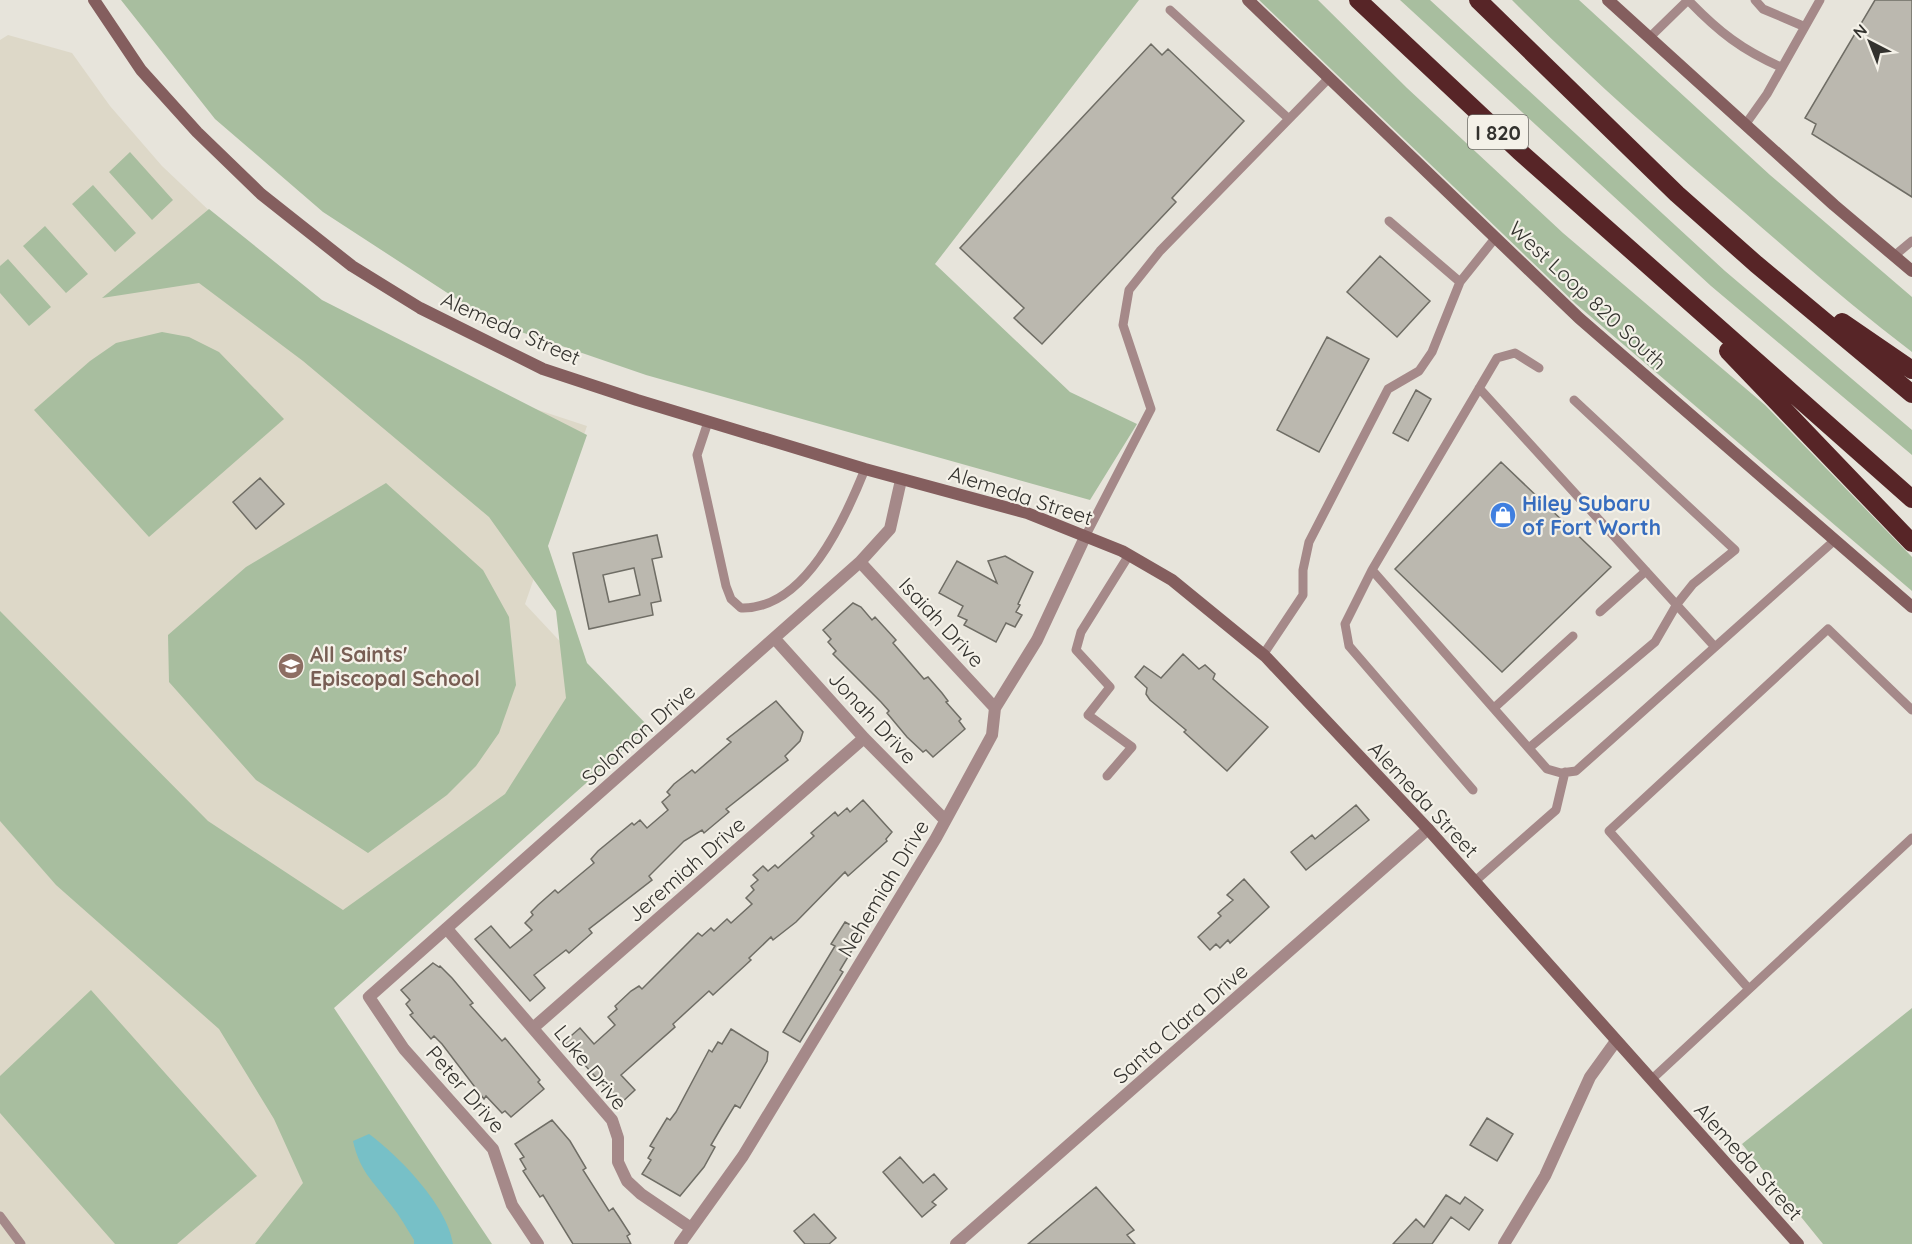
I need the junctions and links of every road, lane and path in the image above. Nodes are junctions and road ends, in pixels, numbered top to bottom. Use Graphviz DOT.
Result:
graph roads {
  1 [pos="94,0"];
  2 [pos="1248,0"];
  3 [pos="1358,0"];
  4 [pos="1478,0"];
  5 [pos="1608,0"];
  6 [pos="1755,0"];
  7 [pos="1820,0"];
  8 [pos="1688,1"];
  9 [pos="1170,10"];
  10 [pos="1803,26"];
  11 [pos="1649,38"];
  12 [pos="1781,67"];
  13 [pos="1329,78"];
  14 [pos="1289,119"];
  15 [pos="1745,125"];
  16 [pos="1389,222"];
  17 [pos="1496,237"];
  18 [pos="1912,241"];
  19 [pos="1894,256"];
  20 [pos="1642,260"];
  21 [pos="1756,264"];
  22 [pos="1912,271"];
  23 [pos="1460,282"];
  24 [pos="1539,368"];
  25 [pos="1912,370"];
  26 [pos="1479,387"];
  27 [pos="1912,394"];
  28 [pos="1574,400"];
  29 [pos="708,422"];
  30 [pos="865,469"];
  31 [pos="902,480"];
  32 [pos="1912,499"];
  33 [pos="1086,535"];
  34 [pos="1835,540"];
  35 [pos="1912,543"];
  36 [pos="1129,555"];
  37 [pos="861,562"];
  38 [pos="1372,570"];
  39 [pos="1646,571"];
  40 [pos="1677,604"];
  41 [pos="1912,607"];
  42 [pos="1600,612"];
  43 [pos="1573,636"];
  44 [pos="774,639"];
  45 [pos="1715,647"];
  46 [pos="1263,655"];
  47 [pos="995,708"];
  48 [pos="1494,708"];
  49 [pos="1912,710"];
  50 [pos="864,738"];
  51 [pos="1529,748"];
  52 [pos="1565,772"];
  53 [pos="1107,776"];
  54 [pos="1473,790"];
  55 [pos="945,820"];
  56 [pos="1428,829"];
  57 [pos="1912,838"];
  58 [pos="1474,882"];
  59 [pos="447,929"];
  60 [pos="1749,988"];
  61 [pos="369,997"];
  62 [pos="533,1028"];
  63 [pos="1616,1041"];
  64 [pos="1650,1080"];
  65 [pos="0,1216"];
  66 [pos="691,1228"];
  67 [pos="21,1244"];
  68 [pos="538,1244"];
  69 [pos="680,1244"];
  70 [pos="956,1244"];
  71 [pos="1504,1244"];
  72 [pos="1798,1244"];
  1 -- 29 [label="street, Alemeda Street"];
  2 -- 13 [label="street, West Loop 820 South"];
  3 -- 20 [label="highway, I 820"];
  4 -- 21 [label="highway"];
  5 -- 11 [label="street"];
  6 -- 10 [label="lane"];
  7 -- 10 [label="lane"];
  8 -- 11 [label="lane"];
  8 -- 12 [label="lane"];
  9 -- 14 [label="lane"];
  10 -- 12 [label="lane"];
  11 -- 15 [label="street"];
  12 -- 15 [label="lane"];
  13 -- 14 [label="lane"];
  13 -- 17 [label="street, West Loop 820 South"];
  14 -- 33 [label="lane"];
  15 -- 19 [label="street"];
  16 -- 23 [label="lane"];
  17 -- 23 [label="lane"];
  17 -- 34 [label="street, West Loop 820 South"];
  18 -- 19 [label="lane"];
  19 -- 22 [label="street"];
  20 -- 32 [label="highway, I 820"];
  20 -- 35 [label="highway"];
  21 -- 25 [label="highway"];
  21 -- 27 [label="highway"];
  23 -- 46 [label="lane"];
  24 -- 26 [label="lane"];
  26 -- 38 [label="lane"];
  26 -- 39 [label="lane"];
  28 -- 40 [label="lane"];
  29 -- 30 [label="street, Alemeda Street"];
  29 -- 30 [label="lane"];
  30 -- 31 [label="street, Alemeda Street"];
  31 -- 33 [label="street, Alemeda Street"];
  31 -- 37 [label="street, Solomon Drive"];
  33 -- 36 [label="street, Alemeda Street"];
  33 -- 47 [label="street, Nehemiah Drive"];
  34 -- 41 [label="street, West Loop 820 South"];
  34 -- 45 [label="lane"];
  36 -- 46 [label="street, Alemeda Street"];
  36 -- 53 [label="lane"];
  37 -- 44 [label="street, Solomon Drive"];
  37 -- 47 [label="street, Isaiah Drive"];
  38 -- 48 [label="lane"];
  38 -- 54 [label="lane"];
  39 -- 40 [label="lane"];
  39 -- 42 [label="lane"];
  40 -- 45 [label="lane"];
  40 -- 51 [label="lane"];
  43 -- 48 [label="lane"];
  44 -- 50 [label="street, Jonah Drive"];
  44 -- 59 [label="street, Solomon Drive"];
  45 -- 52 [label="lane"];
  46 -- 56 [label="street, Alemeda Street"];
  47 -- 55 [label="street, Nehemiah Drive"];
  48 -- 51 [label="lane"];
  49 -- 60 [label="lane"];
  50 -- 55 [label="street, Jonah Drive"];
  50 -- 62 [label="street, Jeremiah Drive"];
  51 -- 52 [label="lane"];
  52 -- 58 [label="lane"];
  55 -- 66 [label="street, Nehemiah Drive"];
  56 -- 58 [label="street, Alemeda Street"];
  56 -- 70 [label="street, Santa Clara Drive"];
  57 -- 60 [label="lane"];
  58 -- 63 [label="street, Alemeda Street"];
  59 -- 61 [label="street, Solomon Drive"];
  59 -- 62 [label="street, Luke Drive"];
  60 -- 64 [label="lane"];
  61 -- 68 [label="street, Peter Drive"];
  62 -- 66 [label="street, Luke Drive"];
  63 -- 64 [label="street, Alemeda Street"];
  63 -- 71 [label="street"];
  64 -- 72 [label="street, Alemeda Street"];
  65 -- 67 [label="lane"];
  66 -- 69 [label="street, Nehemiah Drive"];
}
